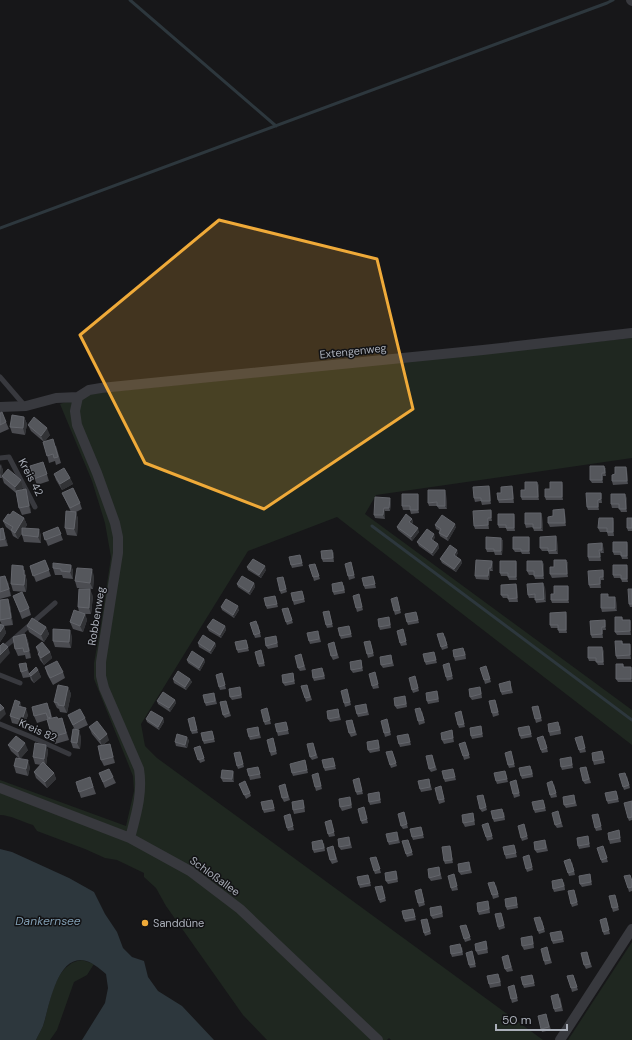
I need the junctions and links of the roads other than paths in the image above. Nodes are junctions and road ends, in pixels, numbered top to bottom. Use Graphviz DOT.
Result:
graph roads {
  1 [pos="632,333"];
  2 [pos="0,377"];
  3 [pos="78,396"];
  4 [pos="26,406"];
  5 [pos="0,407"];
  6 [pos="0,458"];
  7 [pos="35,507"];
  8 [pos="55,602"];
  9 [pos="0,651"];
  10 [pos="0,675"];
  11 [pos="20,683"];
  12 [pos="0,724"];
  13 [pos="69,754"];
  14 [pos="0,788"];
  15 [pos="130,838"];
  16 [pos="632,929"];
  17 [pos="378,1040"];
  18 [pos="560,1040"];
  1 -- 3 [label="street, Extengenweg"];
  2 -- 4 [label="lane"];
  3 -- 4 [label="street, Extengenweg"];
  3 -- 15 [label="street, Robbenweg"];
  4 -- 5 [label="street, Extengenweg"];
  6 -- 7 [label="lane, Kreis 42"];
  8 -- 9 [label="lane"];
  10 -- 11 [label="lane"];
  12 -- 13 [label="lane, Kreis 82"];
  14 -- 15 [label="street, Schloßallee"];
  15 -- 17 [label="street, Schloßallee"];
  16 -- 18 [label="street"];
}
